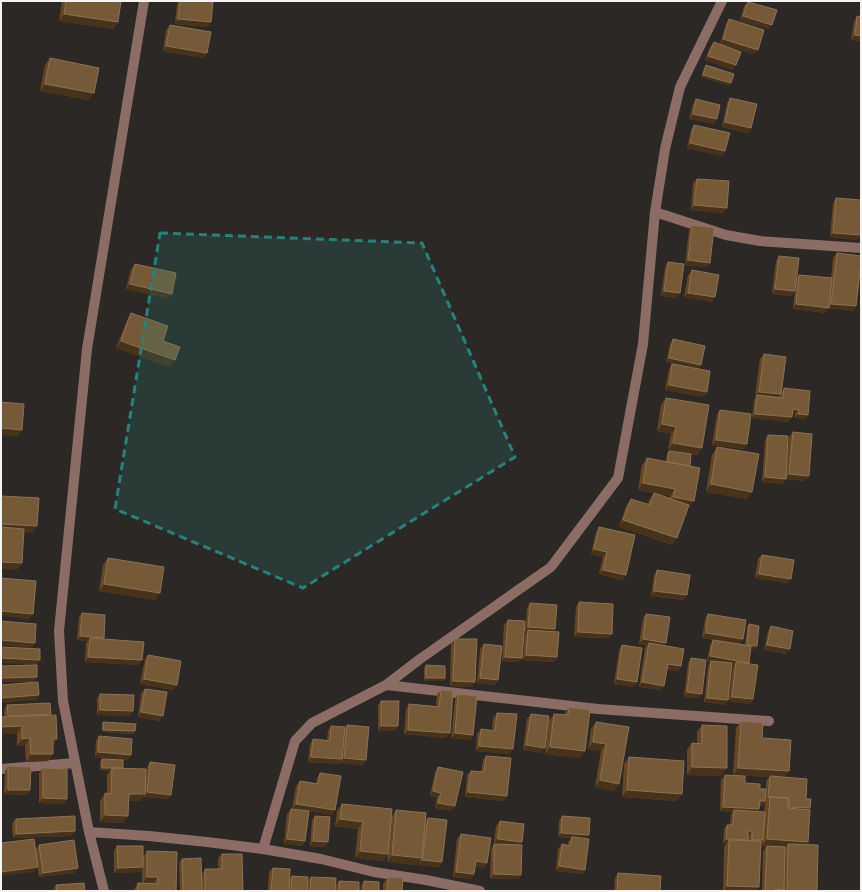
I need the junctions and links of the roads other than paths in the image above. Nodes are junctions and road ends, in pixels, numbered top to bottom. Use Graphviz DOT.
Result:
graph roads {
  1 [pos="144,1"];
  2 [pos="722,1"];
  3 [pos="655,212"];
  4 [pos="861,248"];
  5 [pos="386,685"];
  6 [pos="768,721"];
  7 [pos="75,763"];
  8 [pos="1,769"];
  9 [pos="89,832"];
  10 [pos="263,849"];
  11 [pos="104,891"];
  12 [pos="480,891"];
  1 -- 7 [label="street"];
  2 -- 3 [label="street"];
  3 -- 4 [label="street"];
  3 -- 5 [label="street"];
  5 -- 6 [label="street"];
  5 -- 10 [label="street"];
  7 -- 8 [label="street"];
  7 -- 9 [label="street"];
  9 -- 10 [label="street"];
  9 -- 11 [label="street"];
  10 -- 12 [label="street"];
}
